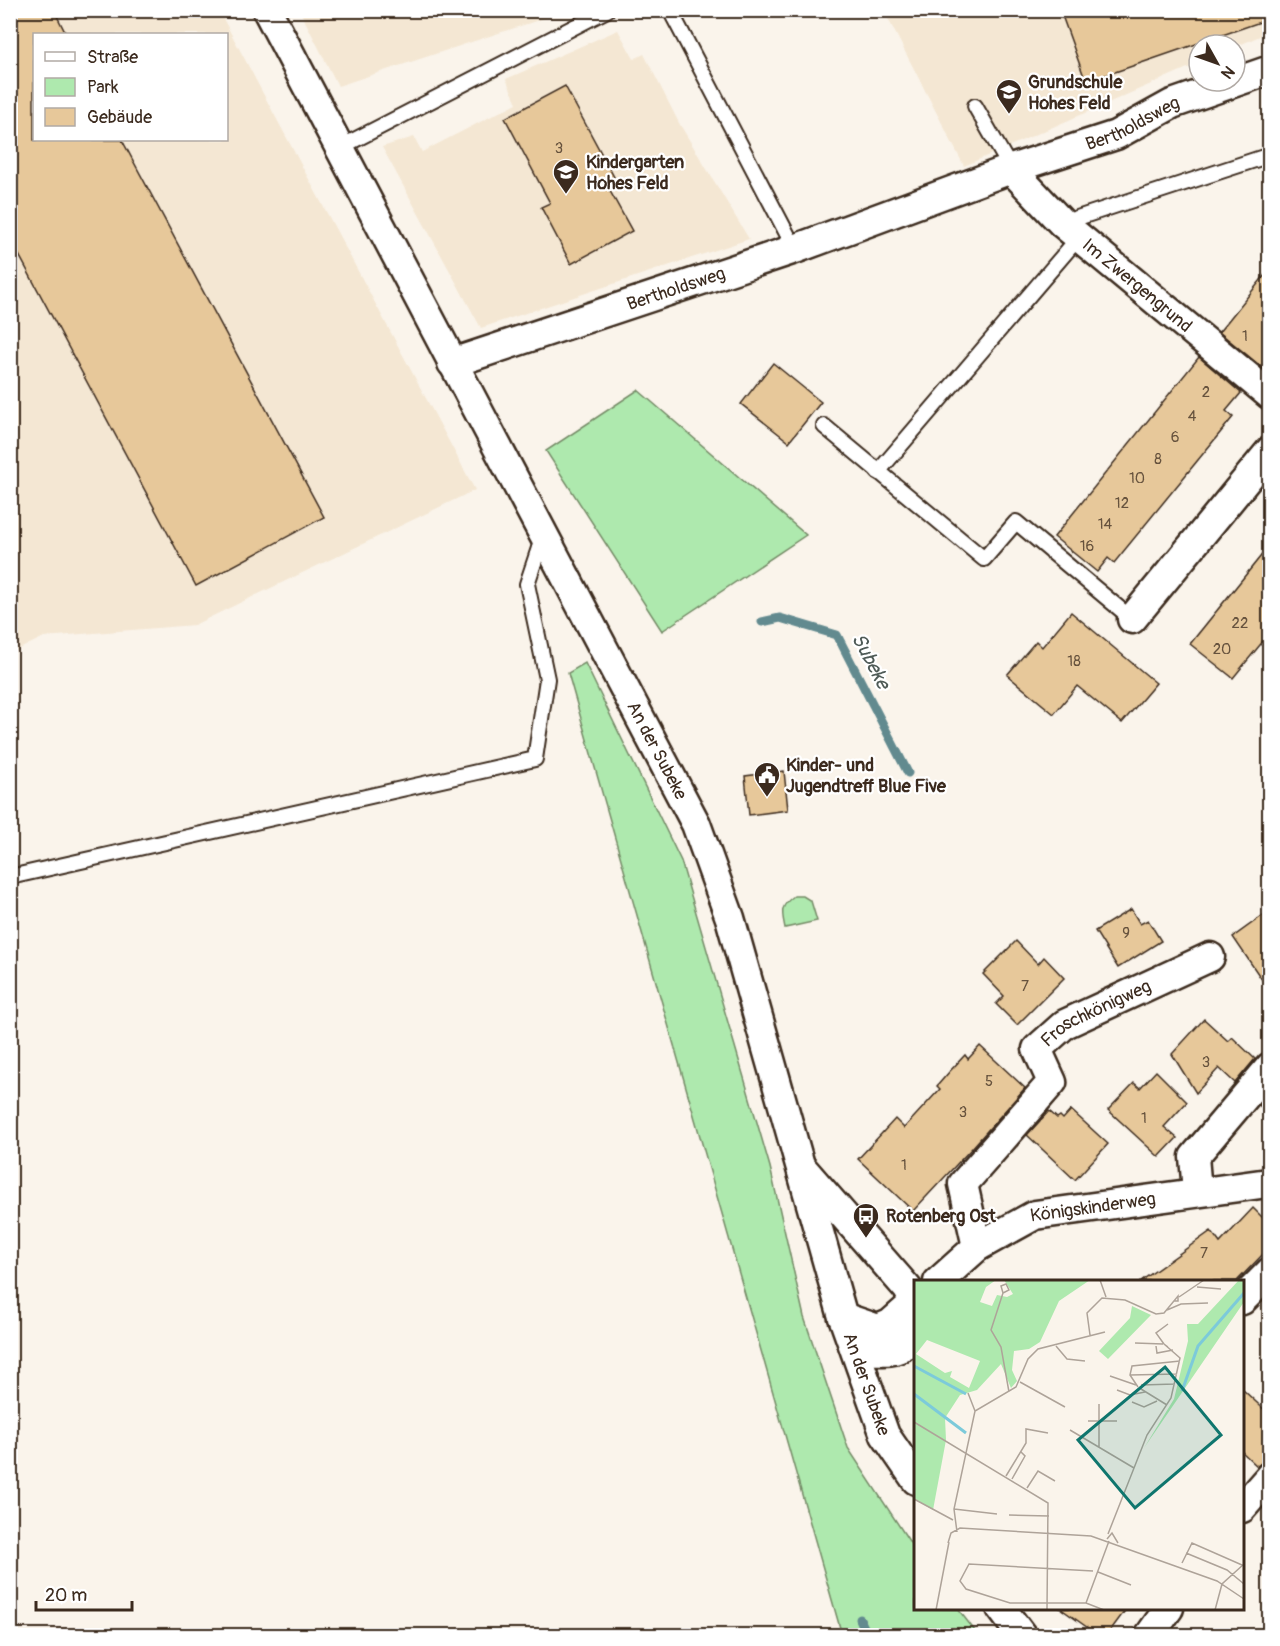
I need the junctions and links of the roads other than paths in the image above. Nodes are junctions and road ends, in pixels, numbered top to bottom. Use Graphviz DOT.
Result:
graph roads {
  1 [pos="267,10"];
  2 [pos="607,10"];
  3 [pos="670,10"];
  4 [pos="1269,70"];
  5 [pos="975,106"];
  6 [pos="339,148"];
  7 [pos="1269,155"];
  8 [pos="1011,169"];
  9 [pos="1071,230"];
  10 [pos="795,249"];
  11 [pos="452,363"];
  12 [pos="1269,395"];
  13 [pos="824,426"];
  14 [pos="1269,451"];
  15 [pos="878,472"];
  16 [pos="543,536"];
  17 [pos="1132,619"];
  18 [pos="10,877"];
  19 [pos="1210,957"];
  20 [pos="1269,1067"];
  21 [pos="799,1164"];
  22 [pos="1269,1183"];
  23 [pos="1197,1191"];
  24 [pos="977,1247"];
  25 [pos="1269,1272"];
  26 [pos="939,1280"];
  27 [pos="1244,1298"];
  28 [pos="914,1301"];
  29 [pos="914,1304"];
  30 [pos="843,1317"];
  31 [pos="914,1336"];
  32 [pos="1269,1476"];
  33 [pos="914,1478"];
  34 [pos="1244,1506"];
  35 [pos="1003,1610"];
  36 [pos="1168,1610"];
  37 [pos="1022,1635"];
  38 [pos="1149,1635"];
  1 -- 6 [label="street"];
  2 -- 6 [label="lane"];
  3 -- 10 [label="lane"];
  4 -- 8 [label="street, Bertholdsweg"];
  5 -- 8 [label="lane"];
  6 -- 11 [label="street"];
  7 -- 9 [label="lane"];
  8 -- 9 [label="street, Im Zwergengrund"];
  8 -- 10 [label="street, Bertholdsweg"];
  9 -- 12 [label="street, Im Zwergengrund"];
  9 -- 15 [label="lane"];
  10 -- 11 [label="street, Bertholdsweg"];
  11 -- 16 [label="street, An der Subeke"];
  13 -- 15 [label="lane"];
  14 -- 17 [label="street"];
  15 -- 17 [label="lane"];
  16 -- 18 [label="lane"];
  16 -- 21 [label="street, An der Subeke"];
  19 -- 24 [label="street, Froschkönigweg"];
  20 -- 23 [label="street"];
  21 -- 28 [label="street, An der Subeke"];
  21 -- 30 [label="street, An der Subeke"];
  22 -- 23 [label="street, Königskinderweg"];
  23 -- 24 [label="street, Königskinderweg"];
  24 -- 26 [label="street, Königskinderweg"];
  25 -- 27 [label="street"];
  29 -- 30 [label="street"];
  30 -- 31 [label="street, An der Subeke"];
  30 -- 33 [label="street, An der Subeke"];
  32 -- 34 [label="street"];
  35 -- 37 [label="street"];
  36 -- 38 [label="street"];
}
